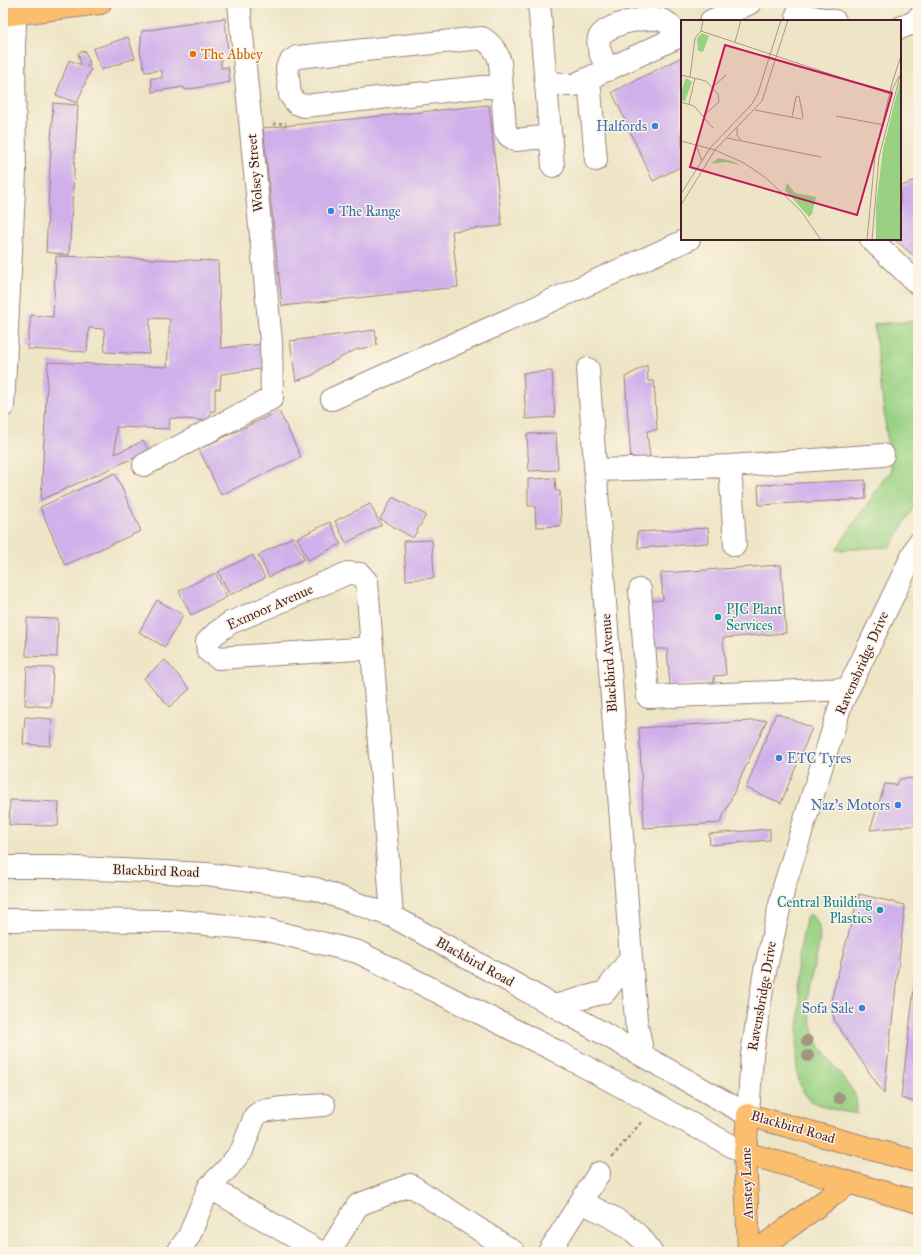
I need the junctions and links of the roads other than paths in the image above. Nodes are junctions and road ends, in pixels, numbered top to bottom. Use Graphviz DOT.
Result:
graph roads {
  1 [pos="100,3"];
  2 [pos="239,3"];
  3 [pos="539,3"];
  4 [pos="750,3"];
  5 [pos="10,9"];
  6 [pos="797,14"];
  7 [pos="918,18"];
  8 [pos="713,20"];
  9 [pos="830,20"];
  10 [pos="901,28"];
  11 [pos="680,36"];
  12 [pos="599,74"];
  13 [pos="546,81"];
  14 [pos="501,85"];
  15 [pos="551,136"];
  16 [pos="596,160"];
  17 [pos="553,166"];
  18 [pos="687,240"];
  19 [pos="872,240"];
  20 [pos="918,284"];
  21 [pos="588,369"];
  22 [pos="332,399"];
  23 [pos="3,406"];
  24 [pos="884,455"];
  25 [pos="144,465"];
  26 [pos="730,466"];
  27 [pos="596,470"];
  28 [pos="918,544"];
  29 [pos="735,545"];
  30 [pos="640,590"];
  31 [pos="372,648"];
  32 [pos="848,689"];
  33 [pos="3,867"];
  34 [pos="392,916"];
  35 [pos="3,920"];
  36 [pos="631,958"];
  37 [pos="554,1006"];
  38 [pos="643,1056"];
  39 [pos="324,1105"];
  40 [pos="748,1115"];
  41 [pos="745,1153"];
  42 [pos="918,1162"];
  43 [pos="599,1173"];
  44 [pos="849,1183"];
  45 [pos="209,1187"];
  46 [pos="581,1202"];
  47 [pos="918,1202"];
  48 [pos="178,1252"];
  49 [pos="320,1252"];
  50 [pos="329,1252"];
  51 [pos="514,1252"];
  52 [pos="549,1252"];
  53 [pos="651,1252"];
  54 [pos="749,1252"];
  55 [pos="755,1252"];
  1 -- 5 [label="main road"];
  2 -- 25 [label="street, Wolsey Street"];
  3 -- 13 [label="street"];
  4 -- 8 [label="street"];
  5 -- 23 [label="street"];
  6 -- 9 [label="street"];
  7 -- 10 [label="street"];
  11 -- 12 [label="street"];
  11 -- 12 [label="street"];
  12 -- 13 [label="street"];
  12 -- 16 [label="street"];
  13 -- 15 [label="street"];
  14 -- 14 [label="street"];
  14 -- 15 [label="street"];
  15 -- 17 [label="street"];
  18 -- 22 [label="street"];
  19 -- 20 [label="street"];
  21 -- 27 [label="street, Blackbird Avenue"];
  24 -- 26 [label="street"];
  26 -- 27 [label="street"];
  26 -- 29 [label="street"];
  27 -- 36 [label="street, Blackbird Avenue"];
  28 -- 32 [label="street, Ravensbridge Drive"];
  30 -- 32 [label="street"];
  31 -- 31 [label="street, Exmoor Avenue"];
  31 -- 34 [label="street, Exmoor Avenue"];
  32 -- 40 [label="street, Ravensbridge Drive"];
  33 -- 34 [label="street, Blackbird Road"];
  34 -- 37 [label="street, Blackbird Road"];
  35 -- 41 [label="street"];
  36 -- 37 [label="street"];
  36 -- 38 [label="street, Blackbird Avenue"];
  37 -- 38 [label="street, Blackbird Road"];
  38 -- 40 [label="street, Blackbird Road"];
  39 -- 45 [label="street"];
  40 -- 41 [label="main road, Anstey Lane"];
  40 -- 42 [label="main road, Blackbird Road"];
  41 -- 44 [label="main road"];
  41 -- 54 [label="main road, Anstey Lane"];
  43 -- 46 [label="street"];
  44 -- 47 [label="main road"];
  44 -- 55 [label="main road"];
  45 -- 48 [label="street"];
  45 -- 49 [label="street"];
  46 -- 52 [label="street"];
  46 -- 53 [label="street"];
  50 -- 51 [label="street"];
}
